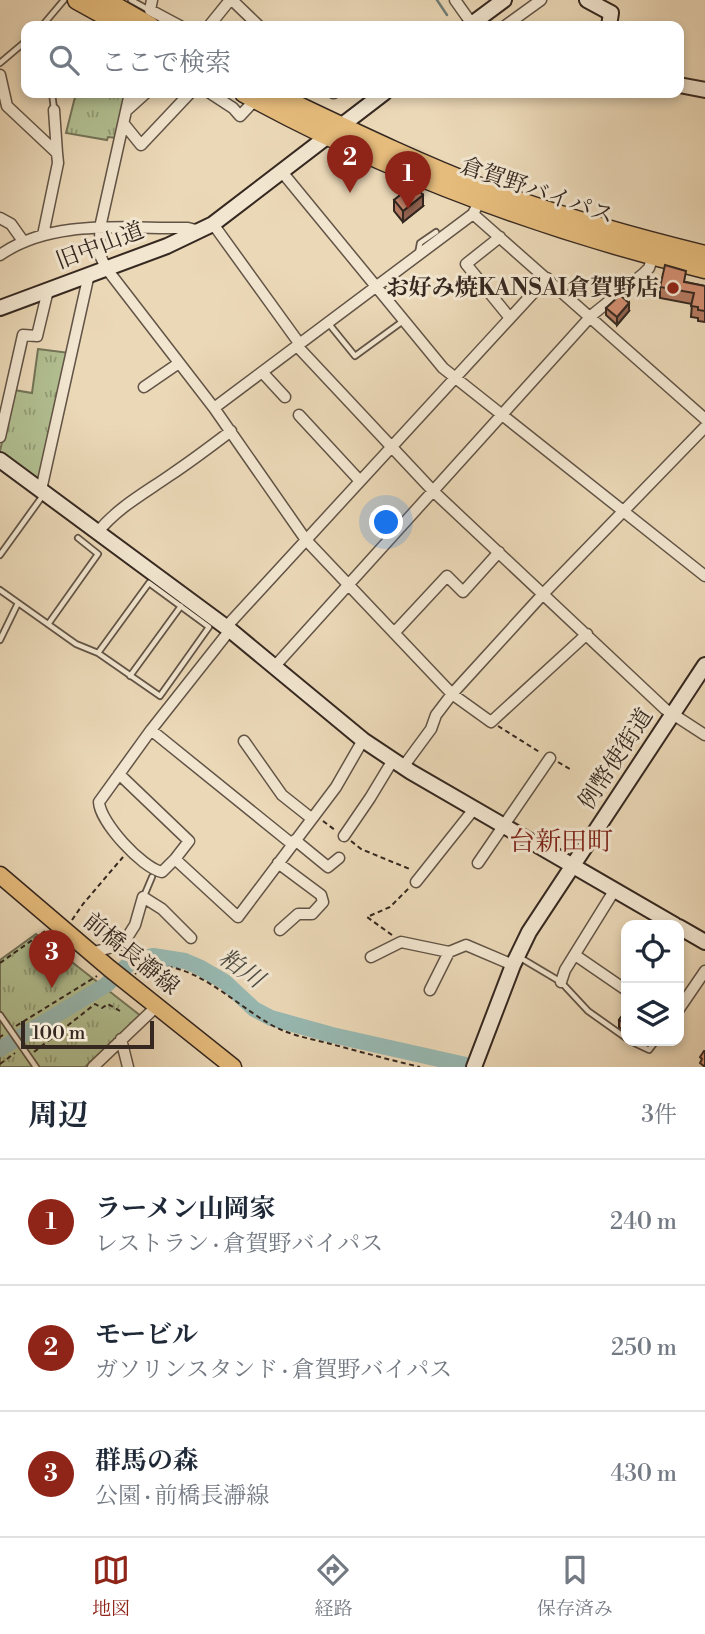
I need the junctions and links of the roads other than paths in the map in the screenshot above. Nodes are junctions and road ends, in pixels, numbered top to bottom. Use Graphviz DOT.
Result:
graph roads {
  1 [pos="64,0"];
  2 [pos="77,0"];
  3 [pos="104,0"];
  4 [pos="131,0"];
  5 [pos="231,0"];
  6 [pos="455,0"];
  7 [pos="504,0"];
  8 [pos="541,0"];
  9 [pos="587,0"];
  10 [pos="151,12"];
  11 [pos="47,21"];
  12 [pos="115,21"];
  13 [pos="170,21"];
  14 [pos="213,21"];
  15 [pos="254,21"];
  16 [pos="468,21"];
  17 [pos="475,21"];
  18 [pos="512,21"];
  19 [pos="610,21"];
  20 [pos="21,45"];
  21 [pos="0,63"];
  22 [pos="0,75"];
  23 [pos="684,86"];
  24 [pos="705,90"];
  25 [pos="53,98"];
  26 [pos="129,98"];
  27 [pos="140,98"];
  28 [pos="185,98"];
  29 [pos="218,98"];
  30 [pos="255,98"];
  31 [pos="263,98"];
  32 [pos="377,98"];
  33 [pos="54,110"];
  34 [pos="126,111"];
  35 [pos="124,124"];
  36 [pos="334,131"];
  37 [pos="57,153"];
  38 [pos="282,172"];
  39 [pos="476,207"];
  40 [pos="0,218"];
  41 [pos="207,227"];
  42 [pos="101,228"];
  43 [pos="436,232"];
  44 [pos="43,235"];
  45 [pos="500,237"];
  46 [pos="23,240"];
  47 [pos="418,254"];
  48 [pos="0,255"];
  49 [pos="705,255"];
  50 [pos="653,256"];
  51 [pos="106,268"];
  52 [pos="705,269"];
  53 [pos="89,274"];
  54 [pos="547,278"];
  55 [pos="374,286"];
  56 [pos="48,290"];
  57 [pos="0,308"];
  58 [pos="510,318"];
  59 [pos="590,318"];
  60 [pos="403,321"];
  61 [pos="327,322"];
  62 [pos="298,345"];
  63 [pos="179,362"];
  64 [pos="262,372"];
  65 [pos="455,379"];
  66 [pos="144,387"];
  67 [pos="4,393"];
  68 [pos="285,397"];
  69 [pos="214,408"];
  70 [pos="299,415"];
  71 [pos="503,416"];
  72 [pos="705,419"];
  73 [pos="705,427"];
  74 [pos="231,431"];
  75 [pos="0,437"];
  76 [pos="390,448"];
  77 [pos="0,460"];
  78 [pos="360,481"];
  79 [pos="433,491"];
  80 [pos="43,492"];
  81 [pos="624,512"];
  82 [pos="102,537"];
  83 [pos="78,538"];
  84 [pos="306,540"];
  85 [pos="499,552"];
  86 [pos="97,554"];
  87 [pos="0,555"];
  88 [pos="705,576"];
  89 [pos="348,584"];
  90 [pos="0,590"];
  91 [pos="544,593"];
  92 [pos="18,603"];
  93 [pos="184,603"];
  94 [pos="49,623"];
  95 [pos="228,629"];
  96 [pos="394,633"];
  97 [pos="587,634"];
  98 [pos="0,640"];
  99 [pos="98,653"];
  100 [pos="705,665"];
  101 [pos="275,666"];
  102 [pos="130,676"];
  103 [pos="452,694"];
  104 [pos="673,714"];
  105 [pos="151,730"];
  106 [pos="705,735"];
  107 [pos="363,740"];
  108 [pos="244,741"];
  109 [pos="550,758"];
  110 [pos="398,764"];
  111 [pos="119,774"];
  112 [pos="474,809"];
  113 [pos="313,816"];
  114 [pos="503,826"];
  115 [pos="344,836"];
  116 [pos="293,842"];
  117 [pos="339,858"];
  118 [pos="175,859"];
  119 [pos="278,863"];
  120 [pos="478,863"];
  121 [pos="573,866"];
  122 [pos="0,875"];
  123 [pos="152,877"];
  124 [pos="420,878"];
  125 [pos="614,891"];
  126 [pos="143,897"];
  127 [pos="666,920"];
  128 [pos="280,930"];
  129 [pos="684,930"];
  130 [pos="191,938"];
  131 [pos="705,942"];
  132 [pos="449,952"];
  133 [pos="91,953"];
  134 [pos="575,955"];
  135 [pos="371,957"];
  136 [pos="515,960"];
  137 [pos="705,971"];
  138 [pos="561,982"];
  139 [pos="621,987"];
  140 [pos="430,990"];
  141 [pos="684,1002"];
  142 [pos="158,1005"];
  143 [pos="2,1018"];
  144 [pos="621,1035"];
  145 [pos="121,1039"];
  146 [pos="476,1062"];
  147 [pos="36,1067"];
  148 [pos="93,1067"];
  149 [pos="128,1067"];
  150 [pos="233,1067"];
  1 -- 11 [label="lane"];
  2 -- 12 [label="highway"];
  3 -- 10 [label="highway"];
  4 -- 10 [label="lane"];
  5 -- 14 [label="street"];
  5 -- 15 [label="street"];
  6 -- 16 [label="street"];
  7 -- 17 [label="street"];
  8 -- 18 [label="street"];
  9 -- 19 [label="street"];
  10 -- 13 [label="street"];
  20 -- 21 [label="lane"];
  22 -- 37 [label="street"];
  23 -- 24 [label="street"];
  25 -- 33 [label="lane"];
  26 -- 34 [label="street"];
  27 -- 34 [label="street"];
  28 -- 35 [label="street"];
  29 -- 30 [label="street"];
  31 -- 36 [label="highway, 倉賀野バイパス"];
  32 -- 36 [label="street"];
  33 -- 37 [label="street"];
  34 -- 35 [label="street"];
  35 -- 42 [label="street"];
  36 -- 38 [label="street"];
  36 -- 39 [label="highway, 倉賀野バイパス"];
  36 -- 49 [label="highway, 倉賀野バイパス"];
  37 -- 44 [label="street"];
  38 -- 41 [label="street, 旧中山道"];
  38 -- 55 [label="street"];
  39 -- 45 [label="street"];
  39 -- 47 [label="street"];
  39 -- 50 [label="highway, 倉賀野バイパス"];
  40 -- 46 [label="street"];
  41 -- 42 [label="street"];
  41 -- 51 [label="street, 旧中山道"];
  41 -- 62 [label="street"];
  42 -- 44 [label="street"];
  42 -- 51 [label="street"];
  43 -- 47 [label="lane"];
  44 -- 46 [label="street"];
  45 -- 54 [label="street"];
  45 -- 58 [label="street"];
  46 -- 48 [label="street"];
  47 -- 55 [label="street"];
  50 -- 52 [label="highway, 倉賀野バイパス"];
  50 -- 59 [label="street"];
  51 -- 53 [label="street, 旧中山道"];
  51 -- 63 [label="street"];
  53 -- 56 [label="street, 旧中山道"];
  53 -- 80 [label="street"];
  54 -- 58 [label="street"];
  54 -- 59 [label="street"];
  55 -- 60 [label="street"];
  55 -- 61 [label="street"];
  56 -- 57 [label="street, 旧中山道"];
  56 -- 67 [label="street"];
  58 -- 65 [label="street"];
  59 -- 71 [label="street"];
  59 -- 72 [label="street"];
  60 -- 61 [label="lane"];
  60 -- 65 [label="street"];
  61 -- 62 [label="street"];
  62 -- 64 [label="street"];
  62 -- 76 [label="street"];
  63 -- 66 [label="street"];
  63 -- 69 [label="street"];
  64 -- 68 [label="street"];
  64 -- 69 [label="street"];
  65 -- 71 [label="street"];
  65 -- 76 [label="street"];
  67 -- 75 [label="street"];
  69 -- 74 [label="street"];
  70 -- 78 [label="street"];
  71 -- 79 [label="street"];
  71 -- 81 [label="street"];
  73 -- 81 [label="street"];
  74 -- 82 [label="street"];
  74 -- 84 [label="street"];
  76 -- 78 [label="street"];
  76 -- 79 [label="street"];
  77 -- 80 [label="street"];
  78 -- 84 [label="street"];
  79 -- 85 [label="street"];
  79 -- 89 [label="street"];
  80 -- 82 [label="street"];
  80 -- 87 [label="lane"];
  81 -- 88 [label="street"];
  81 -- 91 [label="street"];
  82 -- 86 [label="lane"];
  82 -- 93 [label="street"];
  83 -- 86 [label="lane"];
  84 -- 89 [label="street"];
  84 -- 95 [label="street"];
  85 -- 91 [label="street"];
  85 -- 96 [label="street"];
  86 -- 94 [label="lane"];
  89 -- 96 [label="street"];
  89 -- 101 [label="street"];
  90 -- 92 [label="lane"];
  91 -- 97 [label="street"];
  91 -- 103 [label="street"];
  92 -- 94 [label="lane"];
  92 -- 98 [label="lane"];
  93 -- 95 [label="street"];
  93 -- 99 [label="lane"];
  93 -- 102 [label="lane"];
  93 -- 102 [label="lane"];
  94 -- 99 [label="lane"];
  95 -- 101 [label="street"];
  95 -- 105 [label="street"];
  96 -- 103 [label="street"];
  97 -- 103 [label="street"];
  97 -- 104 [label="street"];
  99 -- 102 [label="lane"];
  100 -- 104 [label="street, 例幣使街道"];
  101 -- 107 [label="street"];
  103 -- 110 [label="street"];
  104 -- 106 [label="street"];
  104 -- 121 [label="street, 例幣使街道"];
  105 -- 111 [label="street"];
  105 -- 116 [label="street"];
  107 -- 110 [label="street"];
  107 -- 113 [label="street"];
  108 -- 113 [label="street"];
  109 -- 114 [label="street"];
  110 -- 112 [label="street"];
  110 -- 115 [label="street"];
  111 -- 118 [label="street"];
  111 -- 118 [label="street"];
  112 -- 114 [label="street"];
  112 -- 124 [label="street"];
  113 -- 116 [label="street"];
  114 -- 120 [label="street"];
  114 -- 121 [label="street"];
  116 -- 117 [label="street"];
  116 -- 119 [label="street"];
  118 -- 119 [label="street"];
  119 -- 128 [label="street"];
  121 -- 125 [label="street"];
  121 -- 136 [label="street, 例幣使街道"];
  122 -- 133 [label="main road, 前橋長瀞線"];
  123 -- 126 [label="lane"];
  125 -- 127 [label="street"];
  125 -- 134 [label="street"];
  126 -- 130 [label="street"];
  126 -- 133 [label="street"];
  129 -- 131 [label="street"];
  132 -- 135 [label="street"];
  132 -- 136 [label="street"];
  132 -- 140 [label="street"];
  133 -- 142 [label="main road, 前橋長瀞線"];
  134 -- 138 [label="street"];
  134 -- 139 [label="street"];
  136 -- 138 [label="lane"];
  136 -- 146 [label="street, 例幣使街道"];
  137 -- 141 [label="street"];
  138 -- 144 [label="lane"];
  142 -- 145 [label="street"];
  142 -- 150 [label="main road, 前橋長瀞線"];
  143 -- 147 [label="lane"];
  145 -- 148 [label="street"];
  145 -- 149 [label="street"];
}
